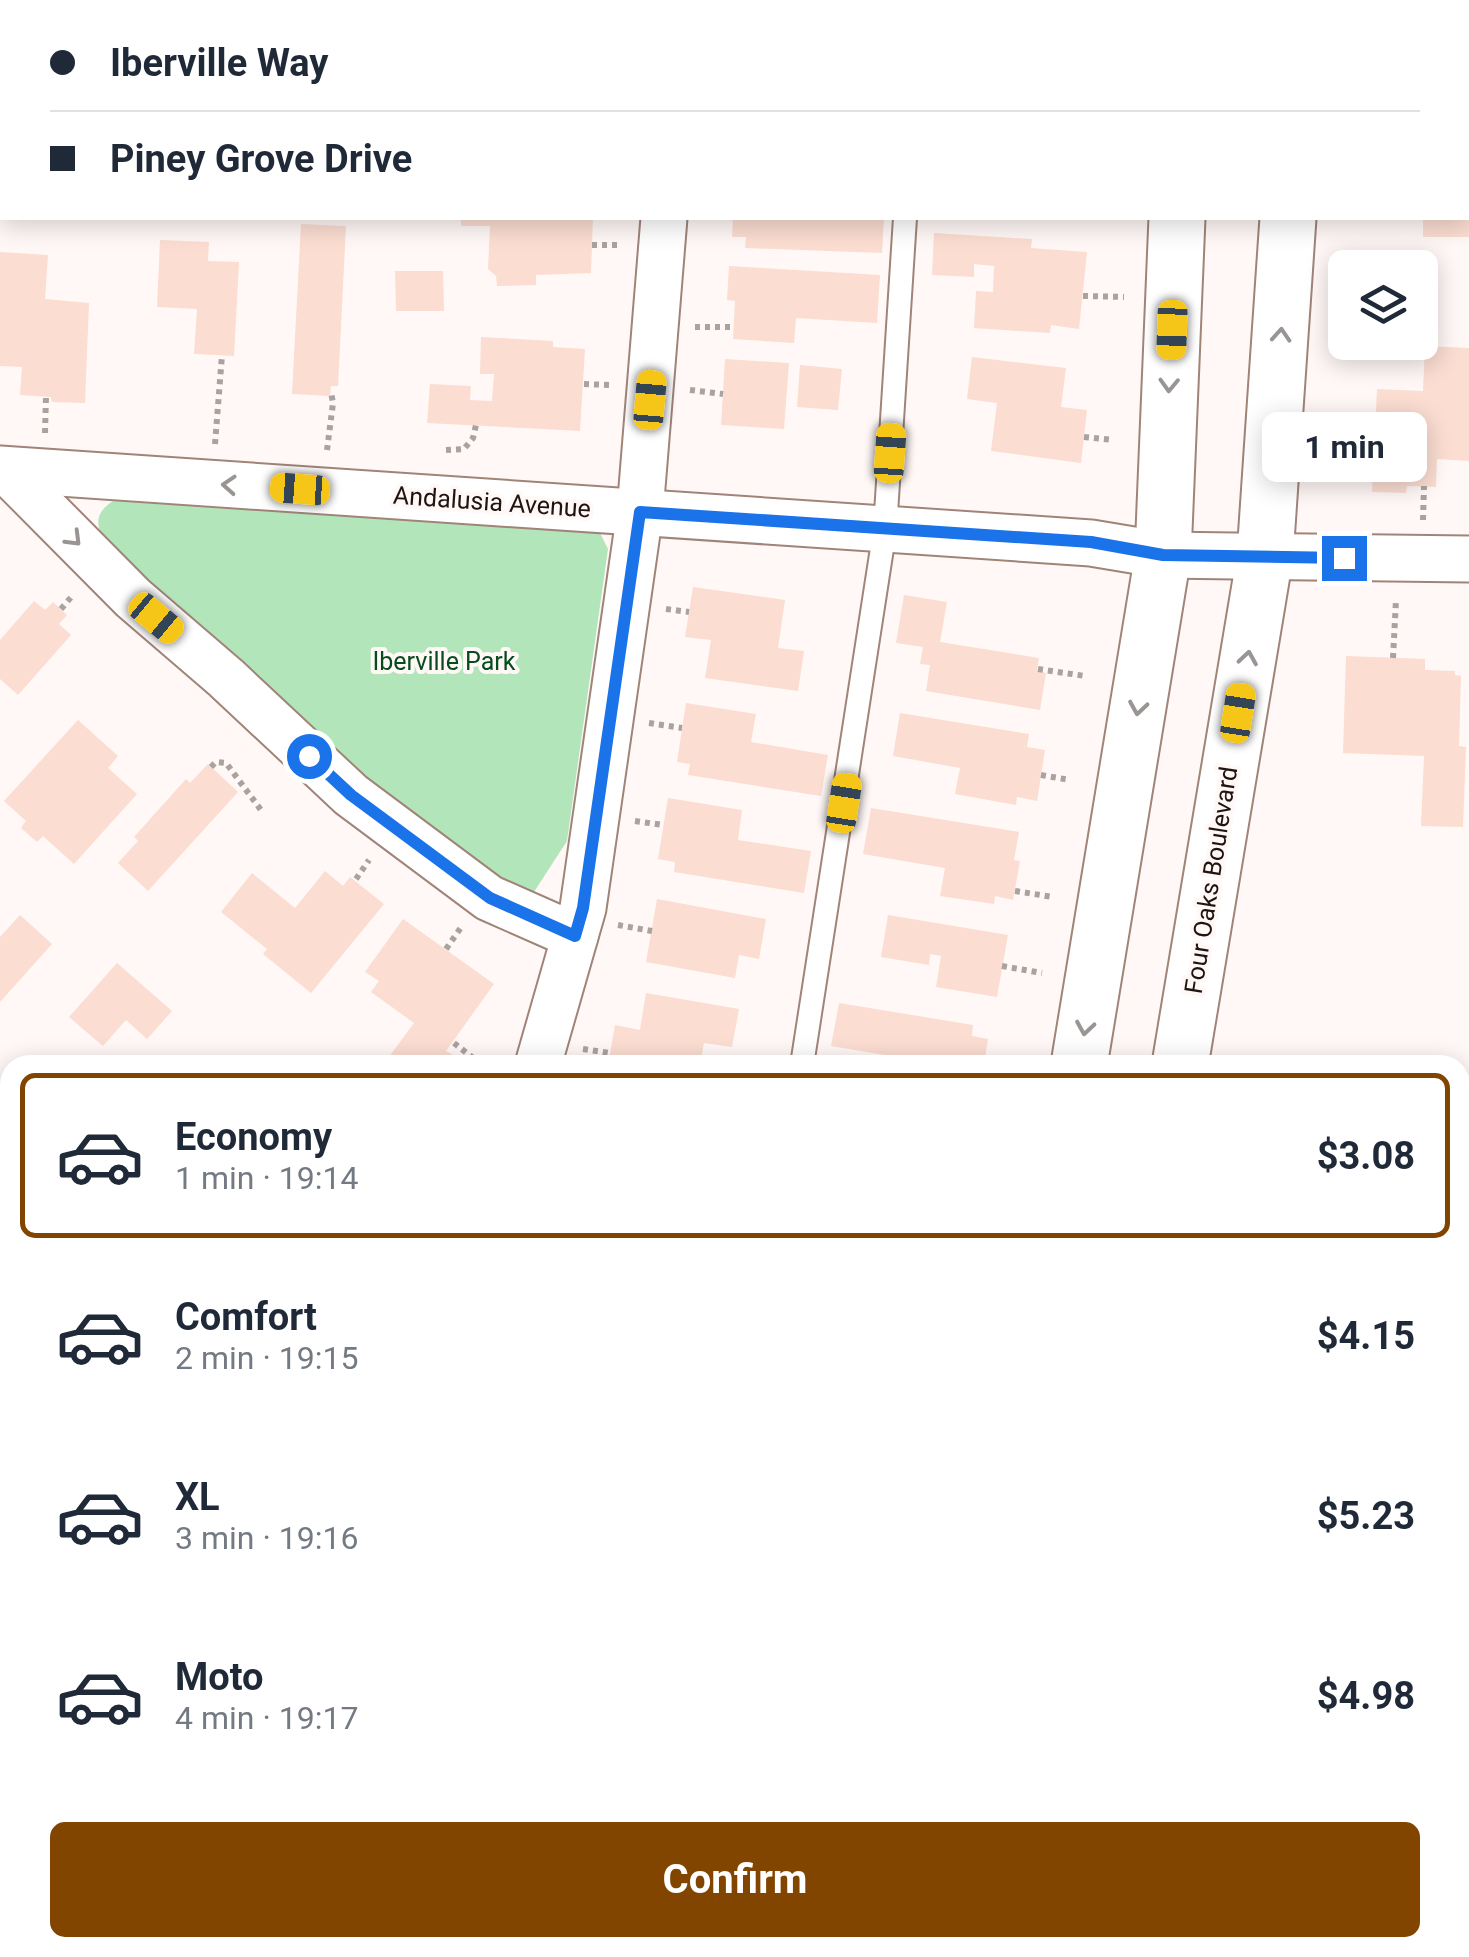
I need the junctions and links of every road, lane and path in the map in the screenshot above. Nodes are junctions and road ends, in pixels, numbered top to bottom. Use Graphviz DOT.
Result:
graph roads {
  1 [pos="664,220"];
  2 [pos="905,220"];
  3 [pos="1176,220"];
  4 [pos="1288,220"];
  5 [pos="592,245"];
  6 [pos="618,245"];
  7 [pos="1082,296"];
  8 [pos="1124,297"];
  9 [pos="734,327"];
  10 [pos="694,328"];
  11 [pos="222,355"];
  12 [pos="584,384"];
  13 [pos="610,385"];
  14 [pos="689,390"];
  15 [pos="331,392"];
  16 [pos="723,394"];
  17 [pos="46,396"];
  18 [pos="476,425"];
  19 [pos="45,434"];
  20 [pos="1084,436"];
  21 [pos="1114,440"];
  22 [pos="215,444"];
  23 [pos="446,450"];
  24 [pos="327,452"];
  25 [pos="3,470"];
  26 [pos="1424,486"];
  27 [pos="640,512"];
  28 [pos="1422,524"];
  29 [pos="885,529"];
  30 [pos="1163,555"];
  31 [pos="1264,556"];
  32 [pos="1469,560"];
  33 [pos="72,595"];
  34 [pos="1396,600"];
  35 [pos="61,609"];
  36 [pos="665,609"];
  37 [pos="689,612"];
  38 [pos="1393,658"];
  39 [pos="1038,669"];
  40 [pos="1085,676"];
  41 [pos="649,723"];
  42 [pos="682,728"];
  43 [pos="211,767"];
  44 [pos="1041,775"];
  45 [pos="1070,780"];
  46 [pos="261,810"];
  47 [pos="634,821"];
  48 [pos="664,825"];
  49 [pos="372,856"];
  50 [pos="356,879"];
  51 [pos="1015,891"];
  52 [pos="1053,897"];
  53 [pos="463,924"];
  54 [pos="594,931"];
  55 [pos="652,931"];
  56 [pos="446,950"];
  57 [pos="1002,966"];
  58 [pos="1042,973"];
  59 [pos="454,1043"];
  60 [pos="583,1049"];
  61 [pos="610,1054"];
  62 [pos="469,1055"];
  63 [pos="542,1055"];
  64 [pos="804,1055"];
  65 [pos="1081,1055"];
  66 [pos="1182,1055"];
  1 -- 27 [label="street"];
  2 -- 29 [label="lane"];
  3 -- 30 [label="street, one-way"];
  31 -- 4 [label="street, Four Oaks Boulevard, one-way"];
  5 -- 6 [label="path"];
  7 -- 8 [label="path"];
  9 -- 10 [label="path"];
  11 -- 22 [label="path"];
  12 -- 13 [label="path"];
  14 -- 16 [label="path"];
  15 -- 24 [label="path"];
  17 -- 19 [label="path"];
  18 -- 23 [label="path"];
  20 -- 21 [label="path"];
  27 -- 25 [label="street, Andalusia Avenue, one-way"];
  25 -- 54 [label="street, one-way"];
  26 -- 28 [label="path"];
  27 -- 29 [label="street, Andalusia Avenue"];
  27 -- 54 [label="street"];
  29 -- 30 [label="street, Andalusia Avenue"];
  29 -- 64 [label="lane"];
  30 -- 31 [label="street, Andalusia Avenue"];
  30 -- 65 [label="street, one-way"];
  31 -- 32 [label="street, Andalusia Avenue"];
  66 -- 31 [label="street, Four Oaks Boulevard, one-way"];
  33 -- 35 [label="path"];
  34 -- 38 [label="path"];
  36 -- 37 [label="path"];
  39 -- 40 [label="path"];
  41 -- 42 [label="path"];
  43 -- 46 [label="path"];
  44 -- 45 [label="path"];
  47 -- 48 [label="path"];
  49 -- 50 [label="path"];
  51 -- 52 [label="path"];
  53 -- 56 [label="path"];
  54 -- 55 [label="path"];
  54 -- 63 [label="street"];
  57 -- 58 [label="path"];
  59 -- 62 [label="path"];
  60 -- 61 [label="path"];
}
